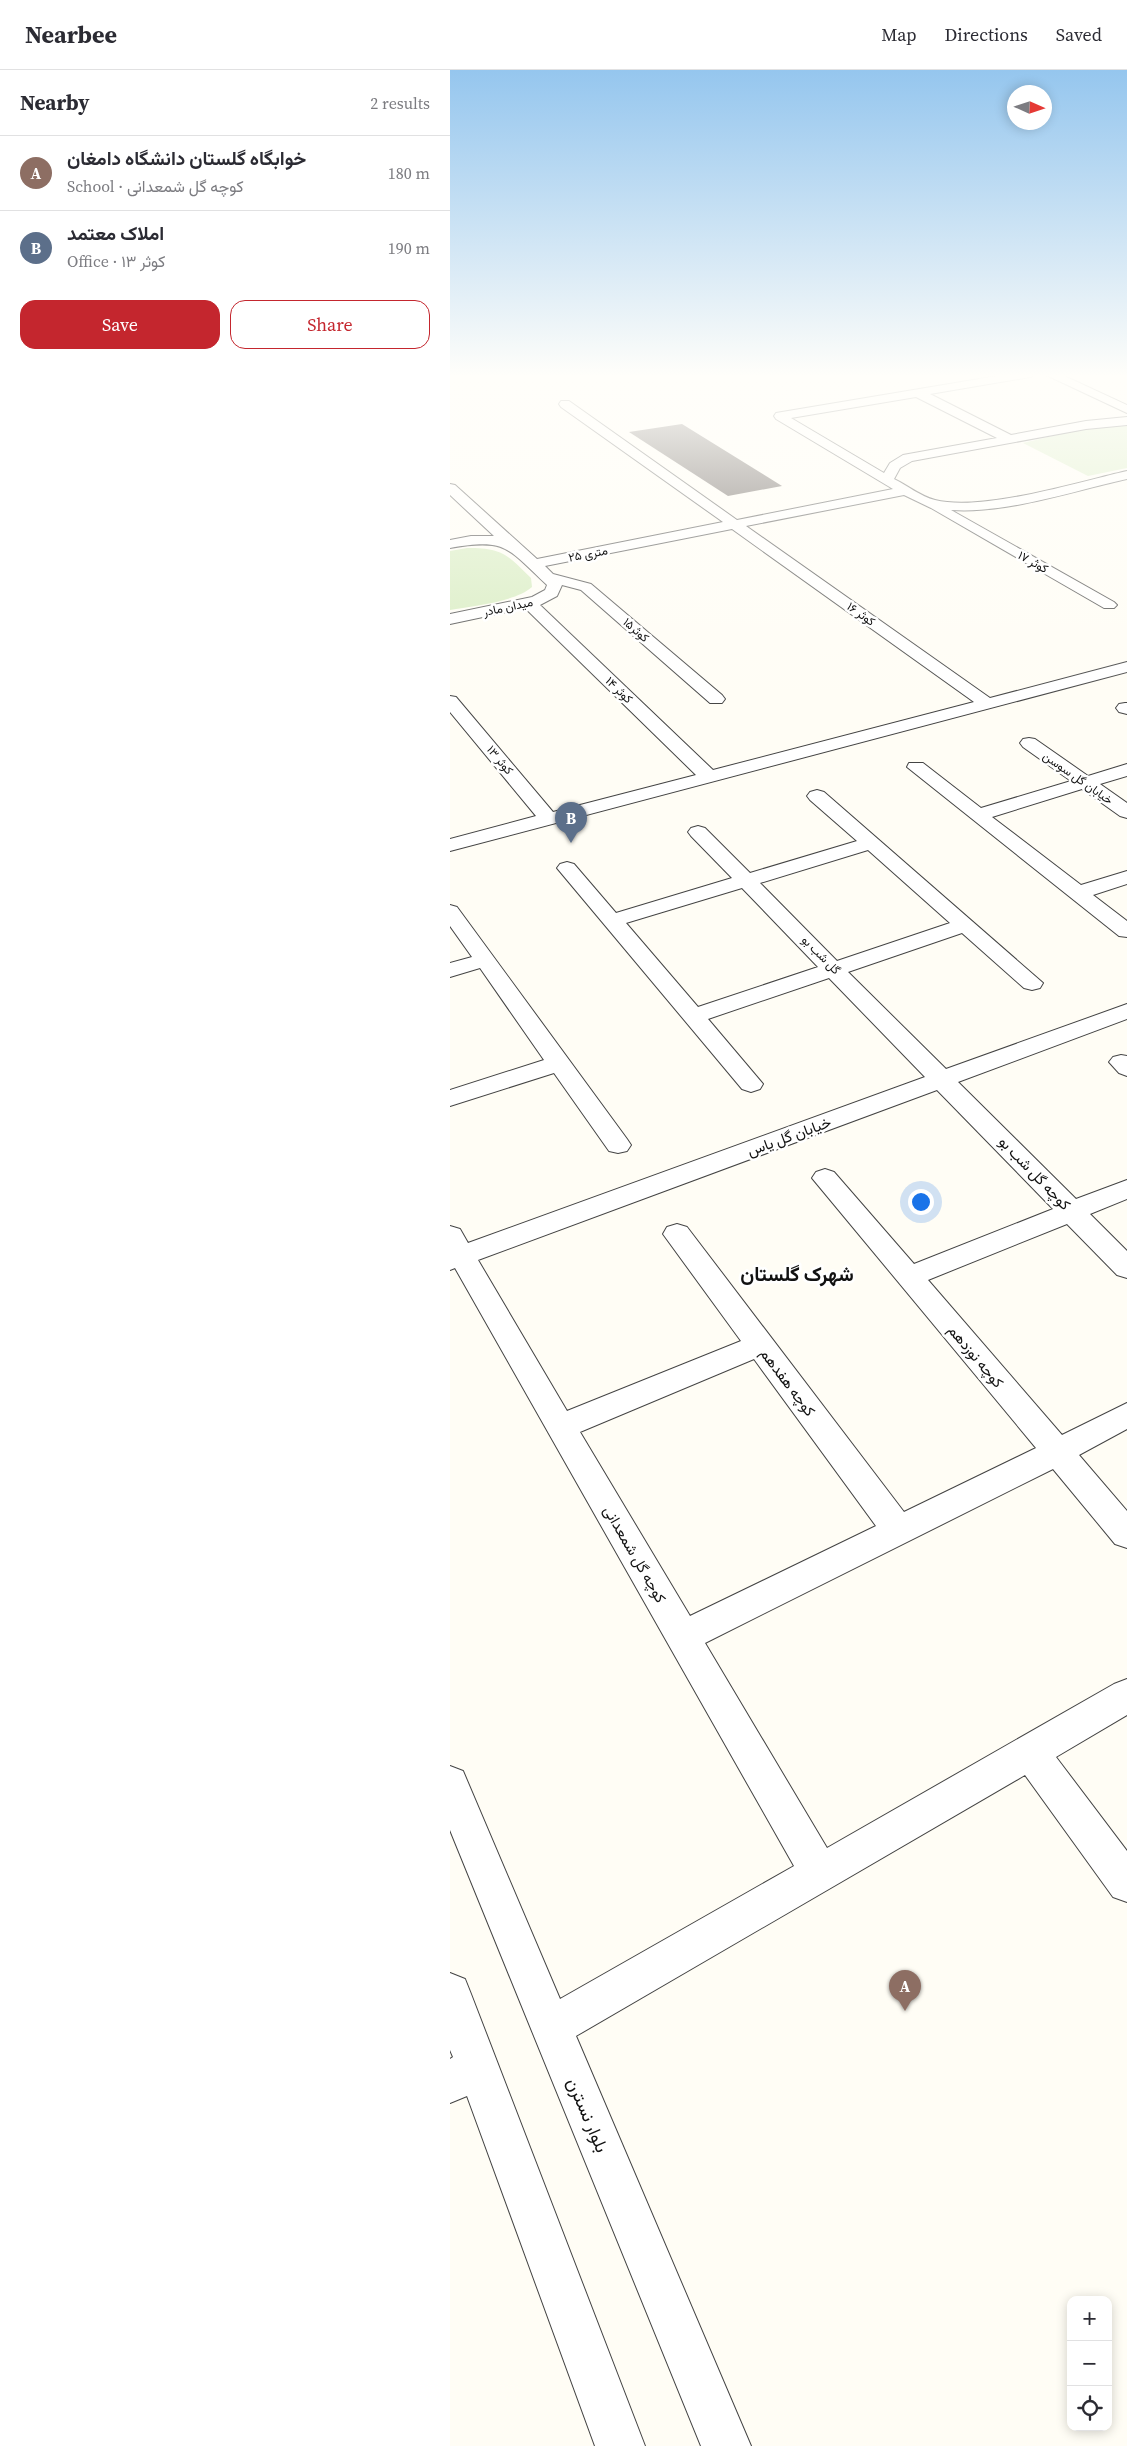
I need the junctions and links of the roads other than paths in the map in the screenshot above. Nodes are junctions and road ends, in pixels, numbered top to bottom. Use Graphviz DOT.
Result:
graph roads {
  1 [pos="680,485"];
  2 [pos="897,485"];
  3 [pos="1085,485"];
  4 [pos="1112,485"];
  5 [pos="450,488"];
  6 [pos="1119,488"];
  7 [pos="907,490"];
  8 [pos="931,504"];
  9 [pos="735,524"];
  10 [pos="450,544"];
  11 [pos="511,544"];
  12 [pos="534,564"];
  13 [pos="548,577"];
  14 [pos="529,603"];
  15 [pos="1109,604"];
  16 [pos="450,619"];
  17 [pos="1127,667"];
  18 [pos="716,699"];
  19 [pos="450,701"];
  20 [pos="988,704"];
  21 [pos="1029,743"];
  22 [pos="916,767"];
  23 [pos="1127,770"];
  24 [pos="710,777"];
  25 [pos="1085,782"];
  26 [pos="817,796"];
  27 [pos="1127,812"];
  28 [pos="977,815"];
  29 [pos="549,819"];
  30 [pos="698,832"];
  31 [pos="871,843"];
  32 [pos="450,845"];
  33 [pos="567,868"];
  34 [pos="1127,877"];
  35 [pos="746,880"];
  36 [pos="1078,893"];
  37 [pos="450,911"];
  38 [pos="611,920"];
  39 [pos="966,926"];
  40 [pos="1127,932"];
  41 [pos="485,960"];
  42 [pos="834,969"];
  43 [pos="450,970"];
  44 [pos="1032,983"];
  45 [pos="1127,1011"];
  46 [pos="693,1016"];
  47 [pos="559,1064"];
  48 [pos="943,1079"];
  49 [pos="750,1084"];
  50 [pos="450,1098"];
  51 [pos="618,1145"];
  52 [pos="825,1178"];
  53 [pos="1127,1189"];
  54 [pos="1072,1211"];
  55 [pos="677,1234"];
  56 [pos="454,1251"];
  57 [pos="1127,1268"];
  58 [pos="908,1277"];
  59 [pos="760,1345"];
  60 [pos="1127,1415"];
  61 [pos="560,1427"];
  62 [pos="1057,1452"];
  63 [pos="899,1530"];
  64 [pos="1127,1534"];
  65 [pos="682,1637"];
  66 [pos="1127,1696"];
  67 [pos="1030,1752"];
  68 [pos="450,1784"];
  69 [pos="820,1873"];
  70 [pos="1127,1884"];
  71 [pos="450,1994"];
  72 [pos="551,2027"];
  73 [pos="464,2074"];
  74 [pos="620,2446"];
  75 [pos="726,2446"];
  1 -- 9 [label="street, کوثر ۱۶"];
  2 -- 7 [label="street, کوثر ۱۷"];
  3 -- 8 [label="street"];
  4 -- 6 [label="street"];
  5 -- 11 [label="street"];
  7 -- 8 [label="street, کوثر ۱۷"];
  7 -- 9 [label="street, ۲۵ متری"];
  8 -- 15 [label="street, کوثر ۱۷"];
  9 -- 12 [label="street, ۲۵ متری"];
  9 -- 20 [label="street, کوثر ۱۶"];
  10 -- 11 [label="street"];
  11 -- 12 [label="street"];
  12 -- 13 [label="street"];
  13 -- 14 [label="street, میدان مادر"];
  13 -- 18 [label="street, کوثر۱۵"];
  14 -- 16 [label="street, میدان مادر"];
  14 -- 24 [label="street, کوثر ۱۴"];
  17 -- 20 [label="street"];
  19 -- 29 [label="street, کوثر ۱۳"];
  20 -- 24 [label="street"];
  21 -- 25 [label="street, خیابان گل سوسن"];
  22 -- 28 [label="street"];
  23 -- 25 [label="street"];
  24 -- 29 [label="street"];
  25 -- 27 [label="street, خیابان گل سوسن"];
  25 -- 28 [label="street"];
  26 -- 31 [label="street"];
  28 -- 36 [label="street"];
  29 -- 32 [label="street"];
  30 -- 35 [label="street, گل شب بو"];
  31 -- 35 [label="street"];
  31 -- 39 [label="street"];
  33 -- 38 [label="street"];
  34 -- 36 [label="street"];
  35 -- 38 [label="street"];
  35 -- 42 [label="street, گل شب بو"];
  36 -- 40 [label="street"];
  37 -- 41 [label="street"];
  38 -- 46 [label="street"];
  39 -- 42 [label="street"];
  39 -- 44 [label="street"];
  41 -- 43 [label="street"];
  41 -- 47 [label="street"];
  42 -- 46 [label="street"];
  42 -- 48 [label="street, گل شب بو"];
  45 -- 48 [label="street, خیابان گل یاس"];
  46 -- 49 [label="street"];
  47 -- 50 [label="street"];
  47 -- 51 [label="street"];
  48 -- 54 [label="street, کوچه گل شب بو"];
  48 -- 56 [label="street, خیابان گل یاس"];
  52 -- 58 [label="street, کوچه نوزدهم"];
  53 -- 54 [label="street"];
  54 -- 57 [label="street, کوچه گل شب بو"];
  54 -- 58 [label="street"];
  55 -- 59 [label="street, کوچه هفدهم"];
  56 -- 61 [label="street, کوچه گل شمعدانی"];
  58 -- 62 [label="street, کوچه نوزدهم"];
  59 -- 61 [label="street"];
  59 -- 63 [label="street, کوچه هفدهم"];
  60 -- 62 [label="street"];
  61 -- 65 [label="street, کوچه گل شمعدانی"];
  62 -- 63 [label="street"];
  62 -- 64 [label="street, کوچه نوزدهم"];
  63 -- 65 [label="street"];
  65 -- 69 [label="street, کوچه گل شمعدانی"];
  66 -- 67 [label="street"];
  67 -- 69 [label="street"];
  67 -- 70 [label="street"];
  68 -- 72 [label="street, بلوار نسترن"];
  69 -- 72 [label="street"];
  71 -- 73 [label="street"];
  72 -- 75 [label="street, بلوار نسترن"];
  73 -- 74 [label="street"];
}
